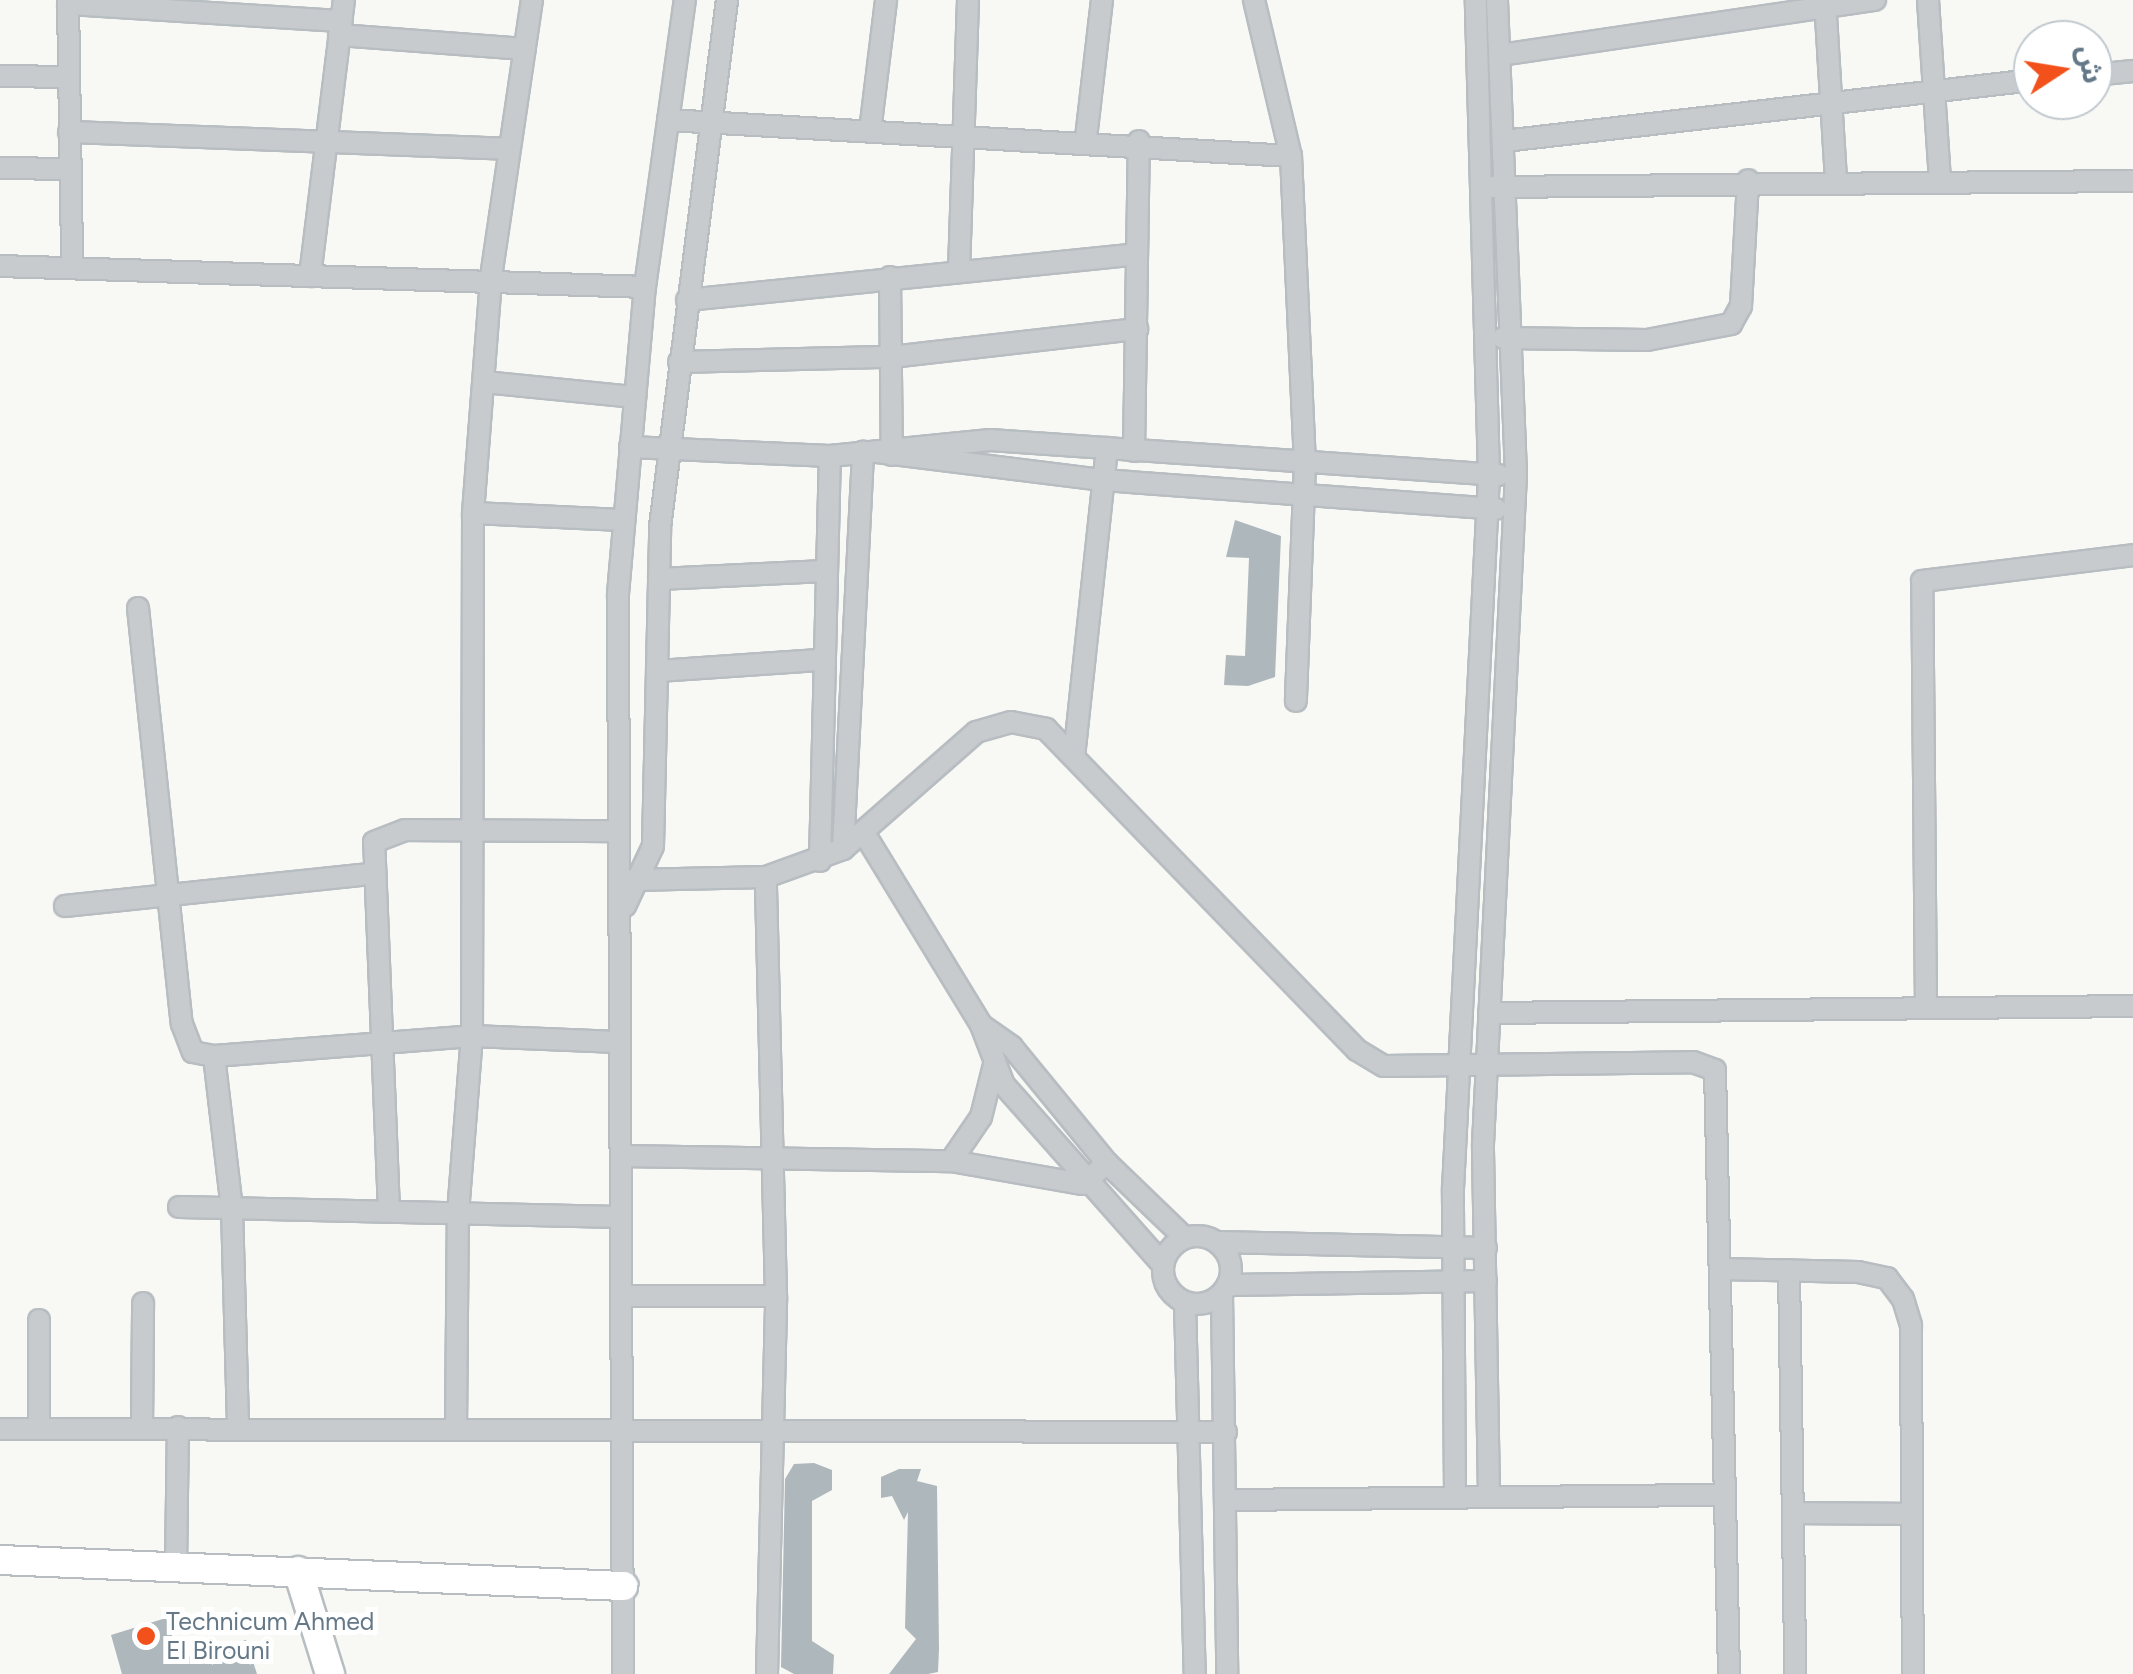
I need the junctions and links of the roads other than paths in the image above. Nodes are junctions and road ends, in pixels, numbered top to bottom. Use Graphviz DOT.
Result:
graph roads {
  1 [pos="532,0"];
  2 [pos="684,0"];
  3 [pos="727,0"];
  4 [pos="886,0"];
  5 [pos="968,0"];
  6 [pos="1102,0"];
  7 [pos="1276,0"];
  8 [pos="1476,0"];
  9 [pos="1497,0"];
  10 [pos="1875,0"];
  11 [pos="1928,0"];
  12 [pos="68,2"];
  13 [pos="1825,3"];
  14 [pos="1257,8"];
  15 [pos="341,19"];
  16 [pos="524,49"];
  17 [pos="1500,54"];
  18 [pos="0,76"];
  19 [pos="68,77"];
  20 [pos="2013,82"];
  21 [pos="1937,89"];
  22 [pos="1831,99"];
  23 [pos="668,120"];
  24 [pos="710,122"];
  25 [pos="960,130"];
  26 [pos="870,131"];
  27 [pos="69,132"];
  28 [pos="1086,138"];
  29 [pos="1139,141"];
  30 [pos="1504,141"];
  31 [pos="326,142"];
  32 [pos="509,149"];
  33 [pos="1291,156"];
  34 [pos="0,168"];
  35 [pos="68,168"];
  36 [pos="1836,178"];
  37 [pos="1940,179"];
  38 [pos="1748,180"];
  39 [pos="2133,181"];
  40 [pos="1482,186"];
  41 [pos="1506,187"];
  42 [pos="1137,254"];
  43 [pos="0,266"];
  44 [pos="72,267"];
  45 [pos="959,271"];
  46 [pos="310,276"];
  47 [pos="491,277"];
  48 [pos="890,277"];
  49 [pos="645,287"];
  50 [pos="687,300"];
  51 [pos="1137,329"];
  52 [pos="1514,337"];
  53 [pos="1486,339"];
  54 [pos="891,357"];
  55 [pos="679,362"];
  56 [pos="484,382"];
  57 [pos="635,397"];
  58 [pos="630,447"];
  59 [pos="668,448"];
  60 [pos="1107,448"];
  61 [pos="1134,450"];
  62 [pos="881,452"];
  63 [pos="830,456"];
  64 [pos="1306,463"];
  65 [pos="1516,474"];
  66 [pos="1490,475"];
  67 [pos="1103,480"];
  68 [pos="1304,495"];
  69 [pos="1486,508"];
  70 [pos="1513,510"];
  71 [pos="473,513"];
  72 [pos="622,520"];
  73 [pos="2133,554"];
  74 [pos="825,571"];
  75 [pos="659,579"];
  76 [pos="138,608"];
  77 [pos="820,660"];
  78 [pos="657,671"];
  79 [pos="1296,701"];
  80 [pos="1074,757"];
  81 [pos="475,830"];
  82 [pos="618,832"];
  83 [pos="864,833"];
  84 [pos="843,848"];
  85 [pos="820,861"];
  86 [pos="369,874"];
  87 [pos="766,877"];
  88 [pos="618,880"];
  89 [pos="643,880"];
  90 [pos="169,896"];
  91 [pos="65,906"];
  92 [pos="625,906"];
  93 [pos="2133,1006"];
  94 [pos="1926,1008"];
  95 [pos="1490,1013"];
  96 [pos="981,1025"];
  97 [pos="472,1036"];
  98 [pos="381,1040"];
  99 [pos="618,1042"];
  100 [pos="1012,1048"];
  101 [pos="214,1056"];
  102 [pos="993,1064"];
  103 [pos="1487,1064"];
  104 [pos="1458,1068"];
  105 [pos="622,1156"];
  106 [pos="776,1158"];
  107 [pos="950,1161"];
  108 [pos="1108,1164"];
  109 [pos="1083,1184"];
  110 [pos="178,1207"];
  111 [pos="232,1209"];
  112 [pos="388,1211"];
  113 [pos="458,1213"];
  114 [pos="620,1218"];
  115 [pos="1185,1238"];
  116 [pos="1218,1242"];
  117 [pos="1486,1248"];
  118 [pos="1452,1249"];
  119 [pos="1163,1264"];
  120 [pos="1721,1269"];
  121 [pos="1789,1270"];
  122 [pos="1486,1281"];
  123 [pos="1452,1283"];
  124 [pos="1225,1290"];
  125 [pos="622,1296"];
  126 [pos="776,1296"];
  127 [pos="1185,1302"];
  128 [pos="143,1303"];
  129 [pos="39,1320"];
  130 [pos="774,1426"];
  131 [pos="238,1427"];
  132 [pos="142,1428"];
  133 [pos="178,1428"];
  134 [pos="0,1429"];
  135 [pos="39,1429"];
  136 [pos="456,1429"];
  137 [pos="622,1431"];
  138 [pos="1194,1432"];
  139 [pos="1226,1432"];
  140 [pos="1455,1494"];
  141 [pos="1489,1494"];
  142 [pos="1722,1495"];
  143 [pos="1228,1500"];
  144 [pos="1796,1513"];
  145 [pos="1912,1514"];
  146 [pos="0,1560"];
  147 [pos="176,1566"];
  148 [pos="298,1572"];
  149 [pos="623,1586"];
  150 [pos="330,1674"];
  151 [pos="624,1674"];
  152 [pos="767,1674"];
  153 [pos="1195,1674"];
  154 [pos="1227,1674"];
  155 [pos="1729,1674"];
  156 [pos="1795,1674"];
  157 [pos="1912,1674"];
  1 -- 16 [label="street"];
  2 -- 23 [label="street"];
  3 -- 24 [label="street"];
  4 -- 26 [label="street"];
  5 -- 25 [label="street"];
  6 -- 28 [label="street"];
  7 -- 14 [label="street"];
  8 -- 40 [label="street"];
  9 -- 17 [label="street"];
  10 -- 13 [label="street"];
  11 -- 21 [label="street"];
  12 -- 15 [label="street"];
  12 -- 19 [label="street"];
  13 -- 17 [label="street"];
  13 -- 22 [label="street"];
  14 -- 33 [label="street"];
  15 -- 16 [label="street"];
  15 -- 31 [label="street"];
  16 -- 32 [label="street"];
  17 -- 30 [label="street"];
  18 -- 19 [label="street"];
  19 -- 27 [label="street"];
  20 -- 21 [label="street"];
  21 -- 22 [label="street"];
  21 -- 37 [label="street"];
  22 -- 30 [label="street"];
  22 -- 36 [label="street"];
  23 -- 24 [label="street"];
  23 -- 49 [label="street"];
  24 -- 26 [label="street"];
  24 -- 50 [label="street"];
  25 -- 26 [label="street"];
  25 -- 28 [label="street"];
  25 -- 45 [label="street"];
  27 -- 31 [label="street"];
  27 -- 35 [label="street"];
  28 -- 29 [label="street"];
  29 -- 33 [label="street"];
  29 -- 42 [label="street"];
  30 -- 41 [label="street"];
  31 -- 32 [label="street"];
  31 -- 46 [label="street"];
  32 -- 47 [label="street"];
  33 -- 64 [label="street"];
  34 -- 35 [label="street"];
  35 -- 44 [label="street"];
  36 -- 37 [label="street"];
  36 -- 38 [label="street"];
  37 -- 39 [label="street"];
  38 -- 41 [label="street"];
  38 -- 52 [label="street"];
  40 -- 41 [label="street"];
  40 -- 53 [label="street"];
  41 -- 52 [label="street"];
  42 -- 45 [label="street"];
  42 -- 51 [label="street"];
  43 -- 44 [label="street"];
  44 -- 46 [label="street"];
  45 -- 48 [label="street"];
  46 -- 47 [label="street"];
  47 -- 49 [label="street"];
  47 -- 56 [label="street"];
  48 -- 50 [label="street"];
  48 -- 54 [label="street"];
  49 -- 57 [label="street"];
  50 -- 55 [label="street"];
  51 -- 54 [label="street"];
  51 -- 61 [label="street"];
  52 -- 53 [label="street"];
  52 -- 65 [label="street"];
  53 -- 66 [label="street"];
  54 -- 55 [label="street"];
  54 -- 62 [label="street"];
  55 -- 59 [label="street"];
  56 -- 57 [label="street"];
  56 -- 71 [label="street"];
  57 -- 58 [label="street"];
  58 -- 59 [label="street"];
  58 -- 72 [label="street"];
  59 -- 63 [label="street"];
  59 -- 75 [label="street"];
  60 -- 61 [label="street"];
  60 -- 62 [label="street"];
  60 -- 67 [label="street"];
  61 -- 64 [label="street"];
  62 -- 63 [label="street"];
  62 -- 67 [label="street"];
  62 -- 84 [label="street"];
  63 -- 74 [label="street"];
  64 -- 66 [label="street"];
  64 -- 68 [label="street"];
  65 -- 66 [label="street"];
  65 -- 70 [label="street"];
  66 -- 69 [label="street"];
  67 -- 68 [label="street"];
  67 -- 80 [label="street"];
  68 -- 69 [label="street"];
  68 -- 79 [label="street"];
  69 -- 70 [label="street"];
  69 -- 104 [label="street"];
  70 -- 95 [label="street"];
  71 -- 72 [label="street"];
  71 -- 81 [label="street"];
  72 -- 82 [label="street"];
  73 -- 94 [label="street"];
  74 -- 75 [label="street"];
  74 -- 77 [label="street"];
  75 -- 78 [label="street"];
  76 -- 90 [label="street"];
  77 -- 78 [label="street"];
  77 -- 85 [label="street"];
  78 -- 89 [label="street"];
  80 -- 83 [label="street"];
  80 -- 104 [label="street"];
  81 -- 82 [label="street"];
  81 -- 86 [label="street"];
  81 -- 97 [label="street"];
  82 -- 88 [label="street"];
  83 -- 84 [label="street"];
  83 -- 96 [label="street"];
  84 -- 85 [label="street"];
  85 -- 87 [label="street"];
  86 -- 90 [label="street"];
  86 -- 98 [label="street"];
  87 -- 89 [label="street"];
  87 -- 106 [label="street"];
  88 -- 89 [label="street"];
  88 -- 92 [label="street"];
  89 -- 92 [label="street"];
  90 -- 91 [label="street"];
  90 -- 101 [label="street"];
  92 -- 99 [label="street"];
  93 -- 94 [label="street"];
  94 -- 95 [label="street"];
  95 -- 103 [label="street"];
  96 -- 100 [label="street"];
  96 -- 102 [label="street"];
  97 -- 98 [label="street"];
  97 -- 99 [label="street"];
  97 -- 113 [label="street"];
  98 -- 101 [label="street"];
  98 -- 112 [label="street"];
  99 -- 105 [label="street"];
  100 -- 102 [label="street"];
  100 -- 108 [label="street"];
  101 -- 111 [label="street"];
  102 -- 107 [label="street"];
  102 -- 109 [label="street"];
  103 -- 104 [label="street"];
  103 -- 117 [label="street"];
  103 -- 120 [label="street"];
  104 -- 118 [label="street"];
  105 -- 106 [label="street"];
  105 -- 114 [label="street"];
  106 -- 107 [label="street"];
  106 -- 126 [label="street"];
  107 -- 109 [label="street"];
  108 -- 109 [label="street"];
  108 -- 115 [label="street"];
  109 -- 119 [label="street"];
  110 -- 111 [label="street"];
  111 -- 112 [label="street"];
  111 -- 131 [label="street"];
  112 -- 113 [label="street"];
  113 -- 114 [label="street"];
  113 -- 136 [label="street"];
  114 -- 125 [label="street"];
  115 -- 116 [label="street"];
  115 -- 119 [label="street"];
  116 -- 118 [label="street"];
  116 -- 124 [label="street"];
  117 -- 118 [label="street"];
  117 -- 122 [label="street"];
  118 -- 123 [label="street"];
  119 -- 127 [label="street"];
  120 -- 121 [label="street"];
  120 -- 142 [label="street"];
  121 -- 144 [label="street"];
  121 -- 145 [label="street"];
  122 -- 123 [label="street"];
  122 -- 141 [label="street"];
  123 -- 124 [label="street"];
  123 -- 140 [label="street"];
  124 -- 127 [label="street"];
  124 -- 139 [label="street"];
  125 -- 126 [label="street"];
  125 -- 137 [label="street"];
  126 -- 130 [label="street"];
  127 -- 138 [label="street"];
  128 -- 132 [label="street"];
  129 -- 135 [label="street"];
  130 -- 137 [label="street"];
  130 -- 138 [label="street"];
  130 -- 152 [label="street"];
  131 -- 133 [label="street"];
  131 -- 136 [label="street"];
  132 -- 133 [label="street"];
  132 -- 135 [label="street"];
  133 -- 147 [label="street"];
  134 -- 135 [label="street"];
  136 -- 137 [label="street"];
  137 -- 149 [label="street"];
  138 -- 139 [label="street"];
  138 -- 153 [label="street"];
  139 -- 143 [label="street"];
  140 -- 141 [label="street"];
  140 -- 143 [label="street"];
  141 -- 142 [label="street"];
  142 -- 155 [label="street"];
  143 -- 154 [label="street"];
  144 -- 145 [label="street"];
  144 -- 156 [label="street"];
  145 -- 157 [label="street"];
  146 -- 147 [label="street"];
  147 -- 148 [label="street"];
  148 -- 149 [label="street"];
  148 -- 150 [label="street"];
  149 -- 151 [label="street"];
}
